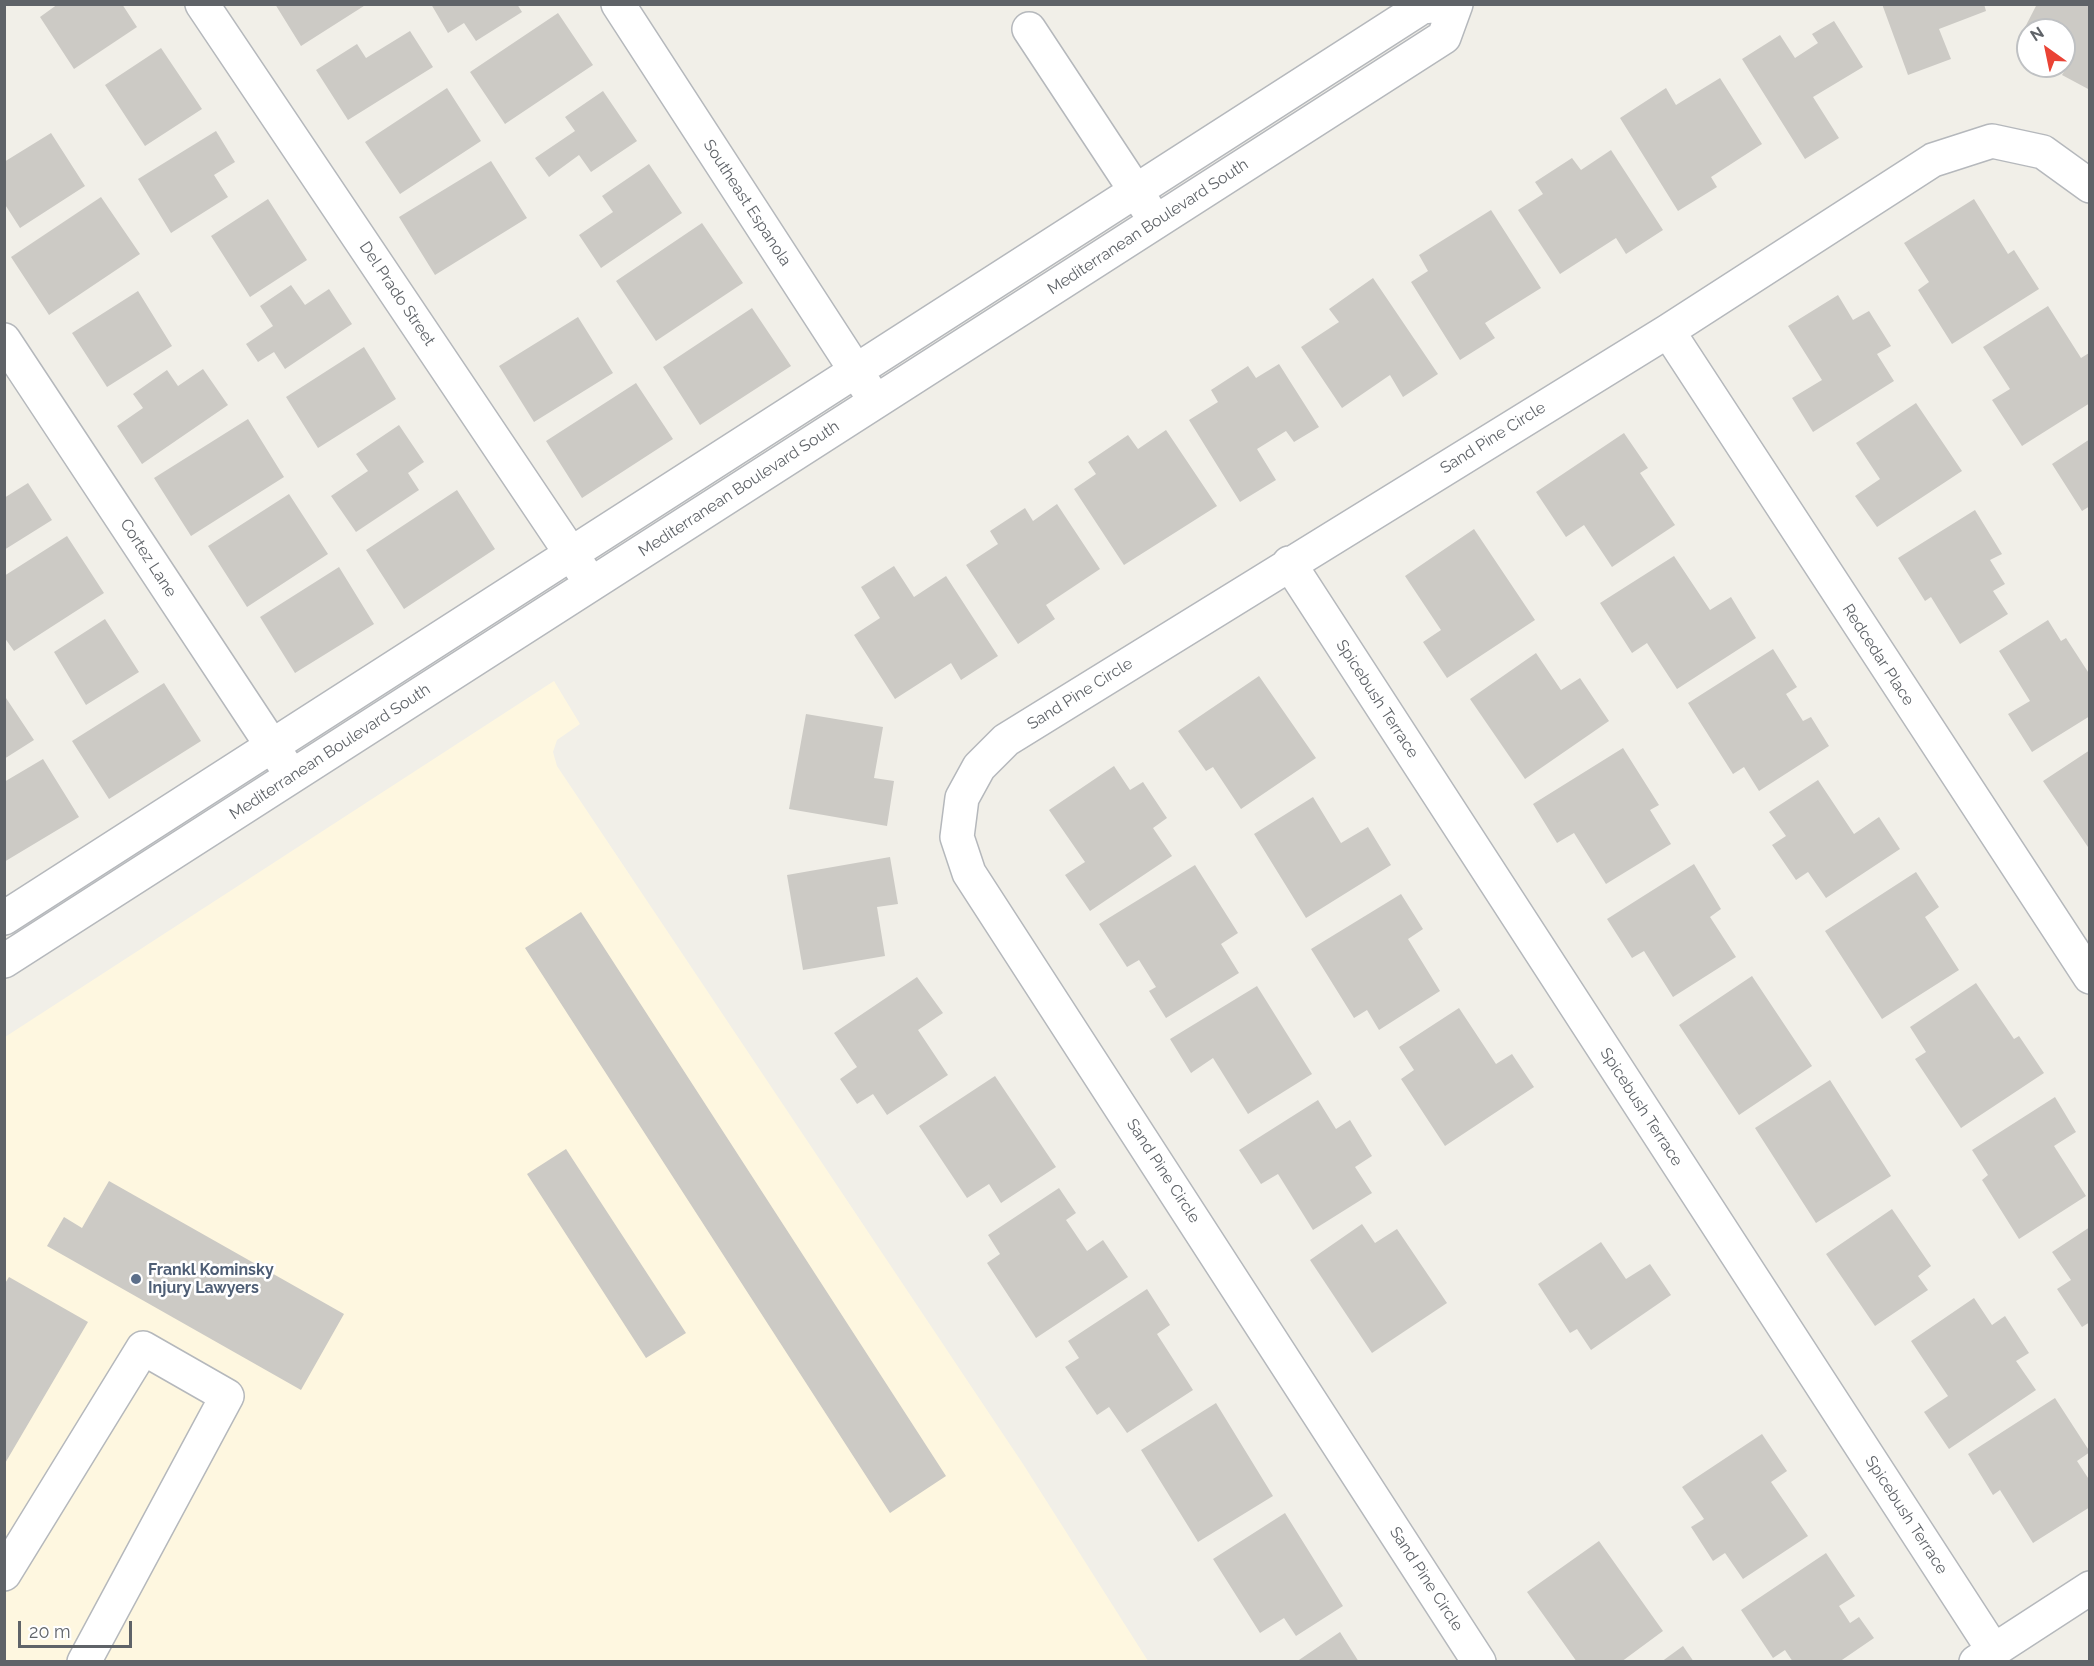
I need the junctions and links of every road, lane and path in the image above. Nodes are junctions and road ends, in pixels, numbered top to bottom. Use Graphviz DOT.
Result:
graph roads {
  1 [pos="202,4"];
  2 [pos="618,4"];
  3 [pos="1450,4"];
  4 [pos="1456,4"];
  5 [pos="1029,29"];
  6 [pos="2090,186"];
  7 [pos="1136,191"];
  8 [pos="1156,222"];
  9 [pos="1668,331"];
  10 [pos="4,340"];
  11 [pos="856,371"];
  12 [pos="876,401"];
  13 [pos="570,553"];
  14 [pos="1289,563"];
  15 [pos="591,584"];
  16 [pos="273,747"];
  17 [pos="292,776"];
  18 [pos="4,918"];
  19 [pos="4,961"];
  20 [pos="2090,977"];
  21 [pos="4,1574"];
  22 [pos="2090,1588"];
  23 [pos="1985,1656"];
  24 [pos="84,1662"];
  25 [pos="1479,1662"];
  1 -- 13 [label="street, Del Prado Street"];
  2 -- 11 [label="street, Southeast Espanola"];
  3 -- 7 [label="street"];
  4 -- 8 [label="street, Mediterranean Boulevard South"];
  5 -- 7 [label="street"];
  6 -- 9 [label="street, Sand Pine Circle"];
  7 -- 8 [label="street"];
  7 -- 11 [label="street"];
  8 -- 12 [label="street, Mediterranean Boulevard South"];
  9 -- 14 [label="street, Sand Pine Circle"];
  9 -- 20 [label="street, Redcedar Place"];
  10 -- 16 [label="street, Cortez Lane"];
  11 -- 12 [label="street, Southeast Espanola"];
  11 -- 13 [label="street"];
  12 -- 15 [label="street, Mediterranean Boulevard South"];
  13 -- 15 [label="street, Del Prado Street"];
  13 -- 16 [label="street"];
  14 -- 23 [label="street, Spicebush Terrace"];
  14 -- 25 [label="street, Sand Pine Circle"];
  15 -- 17 [label="street, Mediterranean Boulevard South"];
  16 -- 17 [label="street, Cortez Lane"];
  16 -- 18 [label="street"];
  17 -- 19 [label="street, Mediterranean Boulevard South"];
  21 -- 24 [label="street"];
  22 -- 23 [label="street"];
}
